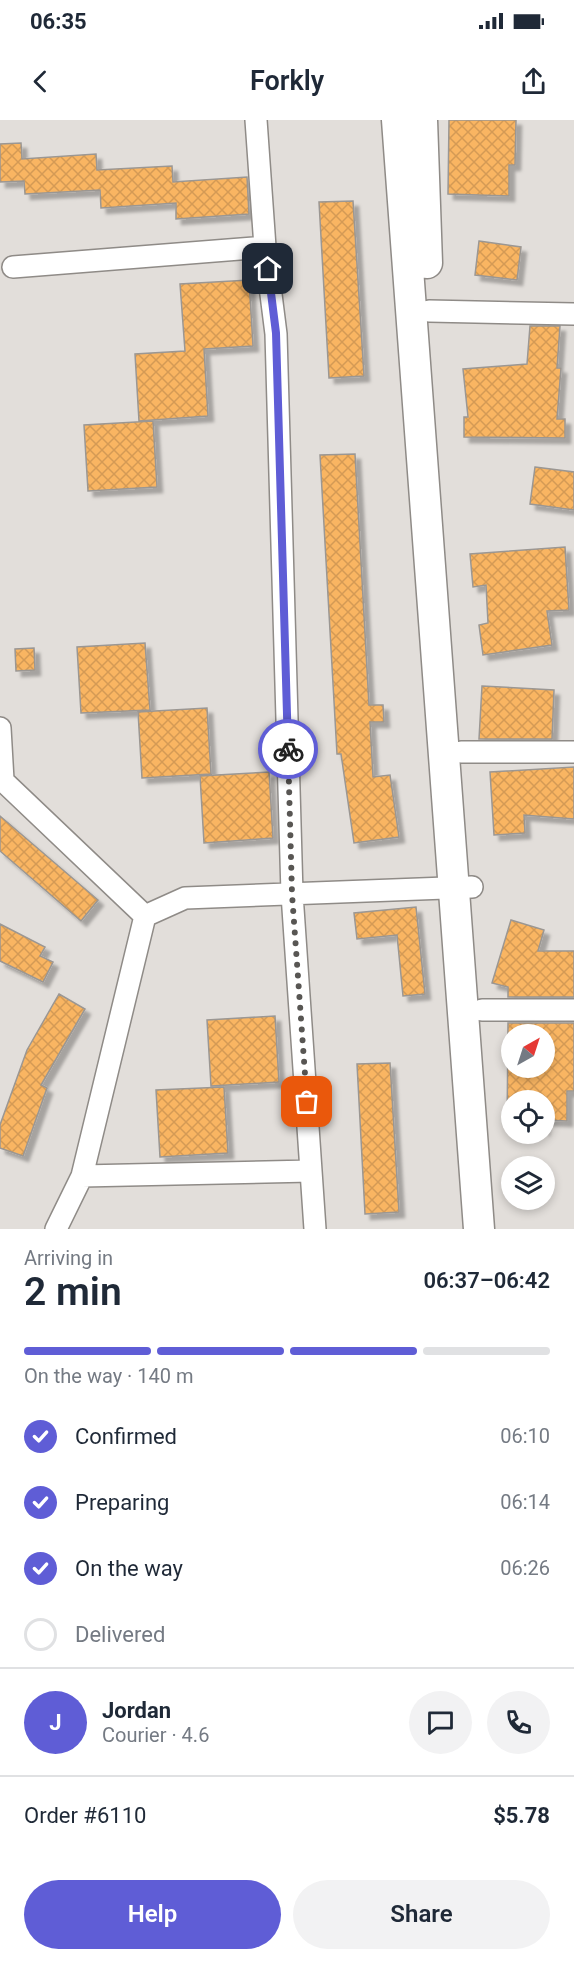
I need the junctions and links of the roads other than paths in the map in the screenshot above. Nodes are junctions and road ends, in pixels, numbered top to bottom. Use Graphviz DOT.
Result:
graph roads {
  1 [pos="256,120"];
  2 [pos="397,120"];
  3 [pos="422,120"];
  4 [pos="265,247"];
  5 [pos="13,267"];
  6 [pos="429,311"];
  7 [pos="574,314"];
  8 [pos="0,728"];
  9 [pos="461,752"];
  10 [pos="574,752"];
  11 [pos="1,779"];
  12 [pos="463,888"];
  13 [pos="292,894"];
  14 [pos="146,916"];
  15 [pos="482,1010"];
  16 [pos="574,1010"];
  17 [pos="311,1171"];
  18 [pos="82,1176"];
  19 [pos="56,1229"];
  20 [pos="315,1229"];
  21 [pos="479,1229"];
  22 [pos="500,1229"];
  1 -- 4 [label="street"];
  2 -- 12 [label="street"];
  3 -- 6 [label="street"];
  4 -- 5 [label="street"];
  4 -- 13 [label="street"];
  6 -- 7 [label="street"];
  6 -- 9 [label="street"];
  8 -- 11 [label="street"];
  9 -- 10 [label="street"];
  9 -- 12 [label="street"];
  11 -- 14 [label="street"];
  12 -- 13 [label="street"];
  12 -- 15 [label="street"];
  12 -- 21 [label="street"];
  13 -- 14 [label="street"];
  13 -- 17 [label="street"];
  14 -- 18 [label="street"];
  15 -- 16 [label="street"];
  15 -- 22 [label="street"];
  17 -- 18 [label="street"];
  17 -- 20 [label="street"];
  18 -- 19 [label="street"];
}
